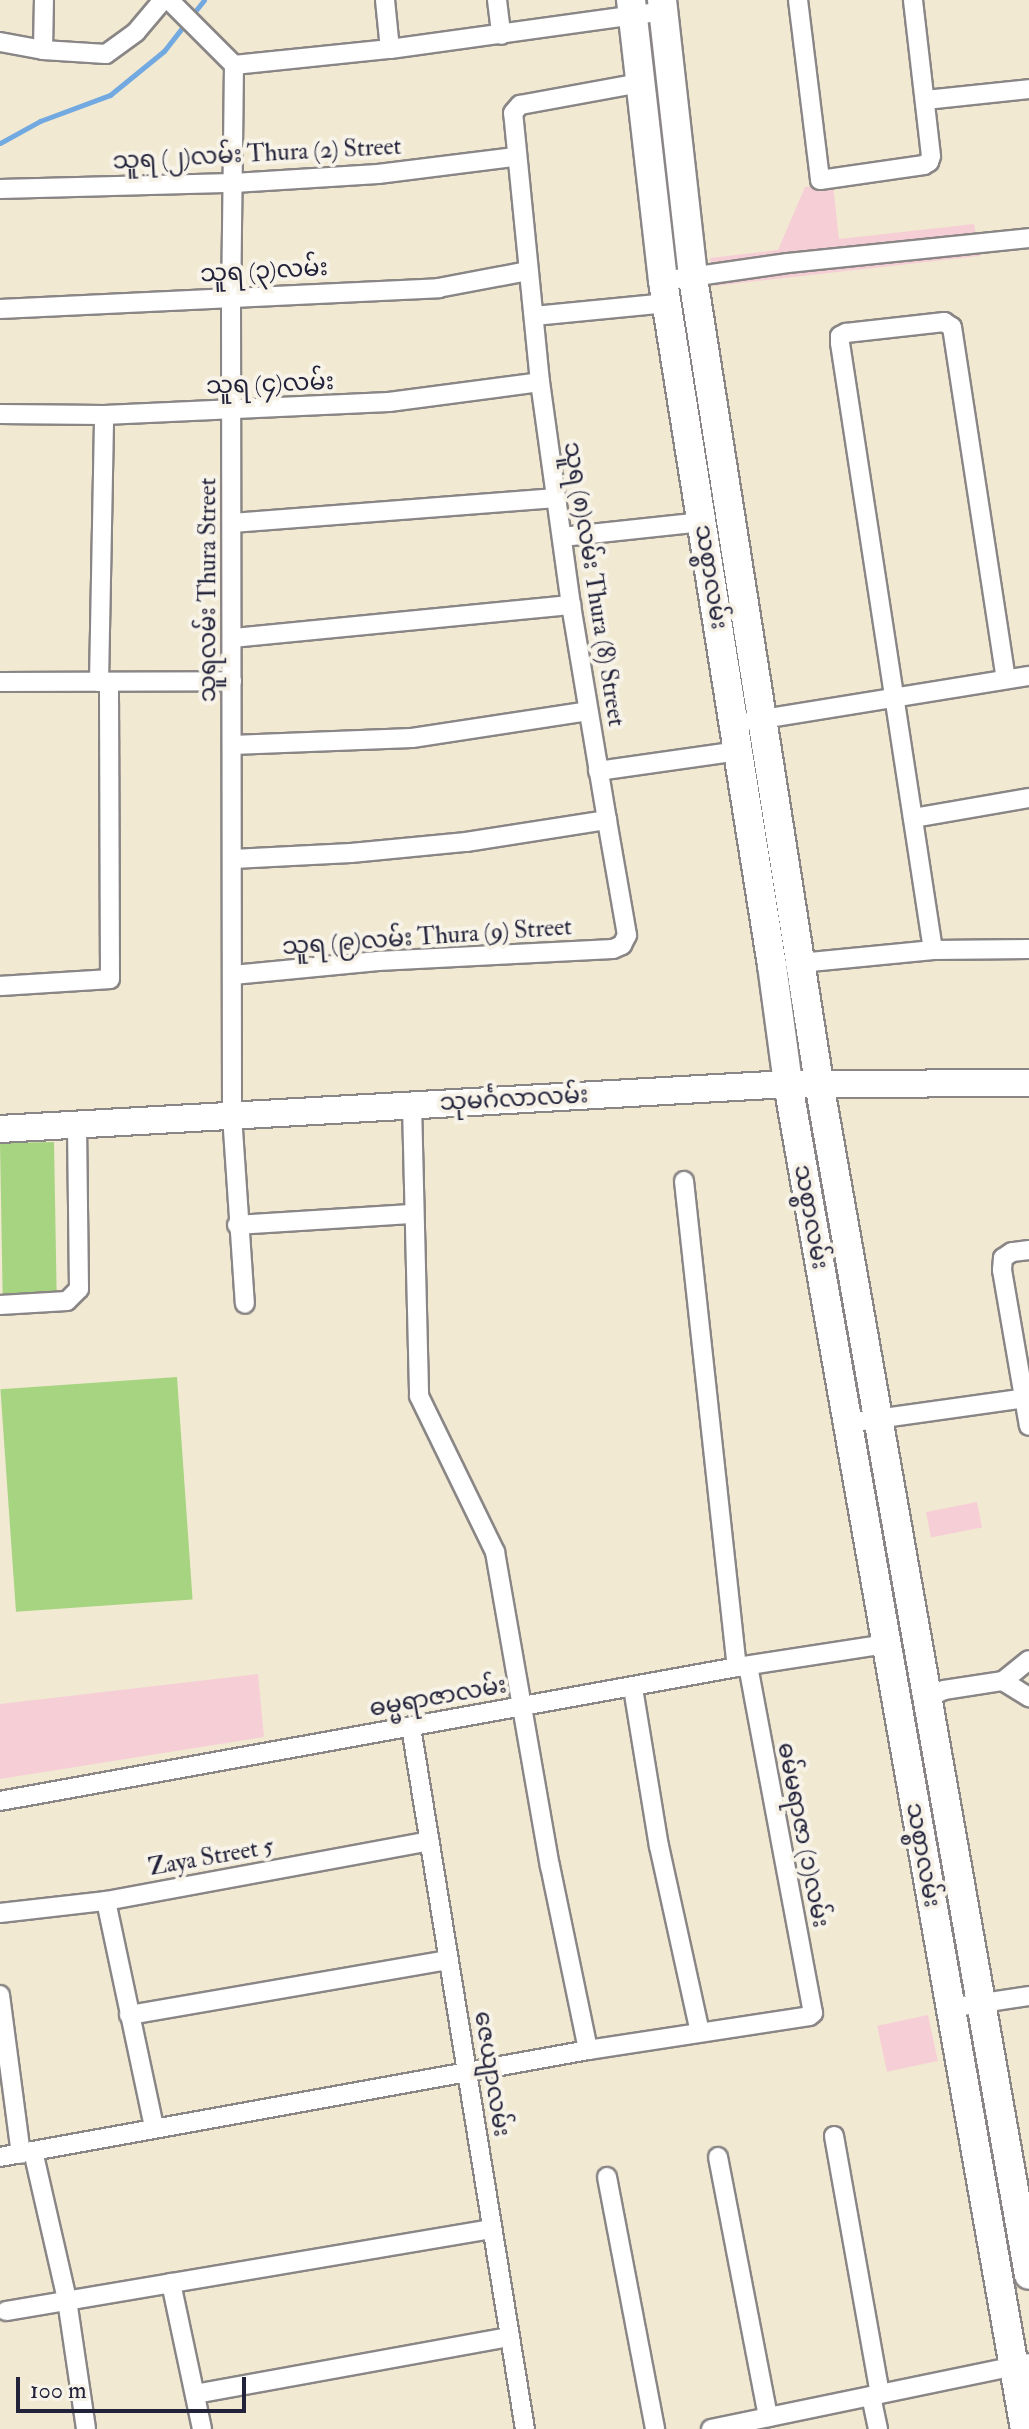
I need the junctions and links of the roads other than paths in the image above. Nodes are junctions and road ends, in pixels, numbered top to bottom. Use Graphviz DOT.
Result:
graph roads {
  1 [pos="44,0"];
  2 [pos="385,0"];
  3 [pos="497,0"];
  4 [pos="798,0"];
  5 [pos="913,0"];
  6 [pos="170,4"];
  7 [pos="662,5"];
  8 [pos="632,8"];
  9 [pos="501,35"];
  10 [pos="0,42"];
  11 [pos="390,49"];
  12 [pos="43,50"];
  13 [pos="234,65"];
  14 [pos="640,83"];
  15 [pos="1029,89"];
  16 [pos="925,100"];
  17 [pos="515,157"];
  18 [pos="234,183"];
  19 [pos="0,189"];
  20 [pos="1029,238"];
  21 [pos="528,271"];
  22 [pos="693,278"];
  23 [pos="665,292"];
  24 [pos="231,297"];
  25 [pos="0,309"];
  26 [pos="534,316"];
  27 [pos="540,382"];
  28 [pos="231,409"];
  29 [pos="0,414"];
  30 [pos="104,415"];
  31 [pos="556,498"];
  32 [pos="702,522"];
  33 [pos="232,523"];
  34 [pos="562,537"];
  35 [pos="571,605"];
  36 [pos="233,638"];
  37 [pos="1029,676"];
  38 [pos="1006,679"];
  39 [pos="232,681"];
  40 [pos="0,682"];
  41 [pos="104,682"];
  42 [pos="896,695"];
  43 [pos="588,711"];
  44 [pos="747,721"];
  45 [pos="232,745"];
  46 [pos="739,751"];
  47 [pos="598,771"];
  48 [pos="1029,798"];
  49 [pos="913,818"];
  50 [pos="607,820"];
  51 [pos="233,859"];
  52 [pos="622,945"];
  53 [pos="1029,949"];
  54 [pos="933,950"];
  55 [pos="800,963"];
  56 [pos="233,975"];
  57 [pos="0,986"];
  58 [pos="819,1083"];
  59 [pos="1029,1083"];
  60 [pos="788,1084"];
  61 [pos="412,1105"];
  62 [pos="232,1115"];
  63 [pos="77,1124"];
  64 [pos="0,1129"];
  65 [pos="684,1181"];
  66 [pos="414,1214"];
  67 [pos="237,1225"];
  68 [pos="1029,1250"];
  69 [pos="245,1304"];
  70 [pos="0,1305"];
  71 [pos="1025,1373"];
  72 [pos="1025,1398"];
  73 [pos="877,1422"];
  74 [pos="848,1423"];
  75 [pos="1029,1426"];
  76 [pos="886,1644"];
  77 [pos="1029,1660"];
  78 [pos="742,1667"];
  79 [pos="1003,1681"];
  80 [pos="633,1688"];
  81 [pos="1029,1697"];
  82 [pos="925,1699"];
  83 [pos="522,1706"];
  84 [pos="411,1727"];
  85 [pos="0,1801"];
  86 [pos="429,1841"];
  87 [pos="106,1901"];
  88 [pos="0,1913"];
  89 [pos="448,1960"];
  90 [pos="0,1995"];
  91 [pos="1029,1996"];
  92 [pos="980,2002"];
  93 [pos="949,2008"];
  94 [pos="129,2015"];
  95 [pos="700,2032"];
  96 [pos="588,2050"];
  97 [pos="467,2073"];
  98 [pos="154,2127"];
  99 [pos="834,2136"];
  100 [pos="27,2153"];
  101 [pos="0,2157"];
  102 [pos="718,2157"];
  103 [pos="607,2177"];
  104 [pos="492,2229"];
  105 [pos="1029,2275"];
  106 [pos="171,2283"];
  107 [pos="67,2300"];
  108 [pos="6,2311"];
  109 [pos="509,2337"];
  110 [pos="1021,2365"];
  111 [pos="195,2394"];
  112 [pos="876,2395"];
  113 [pos="768,2417"];
  114 [pos="86,2429"];
  115 [pos="202,2429"];
  116 [pos="525,2429"];
  117 [pos="655,2429"];
  118 [pos="711,2429"];
  119 [pos="878,2429"];
  120 [pos="1025,2429"];
  1 -- 12 [label="street"];
  2 -- 11 [label="street"];
  3 -- 9 [label="street"];
  4 -- 16 [label="street"];
  5 -- 16 [label="street"];
  6 -- 12 [label="street"];
  6 -- 13 [label="street"];
  7 -- 8 [label="street"];
  7 -- 22 [label="main road, သစ္စာလမ်း"];
  8 -- 9 [label="street"];
  8 -- 14 [label="main road, သစ္စာလမ်း"];
  9 -- 11 [label="street"];
  10 -- 12 [label="street"];
  11 -- 13 [label="street"];
  13 -- 18 [label="street, သူရလမ်း Thura Street"];
  14 -- 17 [label="street, သူရ (၈)လမ်း Thura (8) Street"];
  14 -- 23 [label="main road, သစ္စာလမ်း"];
  15 -- 16 [label="street"];
  17 -- 18 [label="street, သူရ (၂)လမ်း Thura (2) Street"];
  17 -- 21 [label="street, သူရ (၈)လမ်း Thura (8) Street"];
  18 -- 19 [label="street, သူရ (၂)လမ်း Thura (2) Street"];
  18 -- 24 [label="street, သူရလမ်း Thura Street"];
  20 -- 22 [label="street"];
  21 -- 24 [label="street, သူရ (၃)လမ်း"];
  21 -- 26 [label="street, သူရ (၈)လမ်း Thura (8) Street"];
  22 -- 23 [label="street"];
  22 -- 44 [label="main road, သစ္စာလမ်း"];
  23 -- 26 [label="street"];
  23 -- 32 [label="main road, သစ္စာလမ်း"];
  24 -- 25 [label="street, သူရ (၃)လမ်း"];
  24 -- 28 [label="street, သူရလမ်း Thura Street"];
  26 -- 27 [label="street, သူရ (၈)လမ်း Thura (8) Street"];
  27 -- 28 [label="street, သူရ (၄)လမ်း"];
  27 -- 31 [label="street, သူရ (၈)လမ်း Thura (8) Street"];
  28 -- 30 [label="street, သူရ (၄)လမ်း"];
  28 -- 33 [label="street, သူရလမ်း Thura Street"];
  29 -- 30 [label="street, သူရ (၄)လမ်း"];
  30 -- 41 [label="street"];
  31 -- 33 [label="street"];
  31 -- 34 [label="street, သူရ (၈)လမ်း Thura (8) Street"];
  32 -- 34 [label="street"];
  32 -- 44 [label="main road, သစ္စာလမ်း"];
  33 -- 36 [label="street, သူရလမ်း Thura Street"];
  34 -- 35 [label="street, သူရ (၈)လမ်း Thura (8) Street"];
  35 -- 36 [label="street"];
  35 -- 43 [label="street, သူရ (၈)လမ်း Thura (8) Street"];
  36 -- 39 [label="street, သူရလမ်း Thura Street"];
  37 -- 38 [label="street"];
  38 -- 42 [label="street"];
  38 -- 42 [label="street"];
  39 -- 41 [label="street"];
  39 -- 45 [label="street, သူရလမ်း Thura Street"];
  40 -- 41 [label="street"];
  41 -- 57 [label="street"];
  42 -- 44 [label="street"];
  42 -- 49 [label="street"];
  43 -- 45 [label="street"];
  43 -- 47 [label="street, သူရ (၈)လမ်း Thura (8) Street"];
  44 -- 46 [label="main road, သစ္စာလမ်း"];
  44 -- 55 [label="main road, သစ္စာလမ်း"];
  45 -- 51 [label="street, သူရလမ်း Thura Street"];
  46 -- 47 [label="street"];
  46 -- 60 [label="main road, သစ္စာလမ်း"];
  47 -- 50 [label="street, သူရ (၈)လမ်း Thura (8) Street"];
  48 -- 49 [label="street"];
  49 -- 54 [label="street"];
  50 -- 51 [label="street"];
  50 -- 52 [label="street, သူရ (၈)လမ်း Thura (8) Street"];
  51 -- 56 [label="street, သူရလမ်း Thura Street"];
  52 -- 56 [label="street, သူရ (၉)လမ်း Thura (9) Street"];
  53 -- 54 [label="street"];
  54 -- 55 [label="street"];
  55 -- 58 [label="main road, သစ္စာလမ်း"];
  56 -- 62 [label="street, သူရလမ်း Thura Street"];
  58 -- 59 [label="main road, သုမင်္ဂလာလမ်း"];
  58 -- 60 [label="main road, သုမင်္ဂလာလမ်း"];
  58 -- 73 [label="main road, သစ္စာလမ်း"];
  60 -- 61 [label="main road, သုမင်္ဂလာလမ်း"];
  60 -- 74 [label="main road, သစ္စာလမ်း"];
  61 -- 62 [label="main road, သုမင်္ဂလာလမ်း"];
  61 -- 66 [label="street"];
  62 -- 63 [label="main road, သုမင်္ဂလာလမ်း"];
  62 -- 67 [label="street, သူရလမ်း Thura Street"];
  63 -- 64 [label="main road, သုမင်္ဂလာလမ်း"];
  63 -- 70 [label="street"];
  65 -- 78 [label="street, ဓမ်မရာဇာ (၁)လမ်း"];
  66 -- 67 [label="street"];
  66 -- 83 [label="street"];
  67 -- 69 [label="street, သူရလမ်း Thura Street"];
  68 -- 71 [label="street"];
  71 -- 72 [label="street"];
  72 -- 73 [label="street"];
  72 -- 75 [label="street"];
  73 -- 74 [label="street"];
  73 -- 82 [label="main road, သစ္စာလမ်း"];
  74 -- 76 [label="main road, သစ္စာလမ်း"];
  76 -- 78 [label="street, ဓမ္မရာဇာလမ်း"];
  76 -- 93 [label="main road, သစ္စာလမ်း"];
  77 -- 79 [label="street"];
  78 -- 80 [label="street, ဓမ္မရာဇာလမ်း"];
  78 -- 95 [label="street, ဓမ်မရာဇာ (၁)လမ်း"];
  79 -- 81 [label="street"];
  79 -- 82 [label="street"];
  80 -- 83 [label="street, ဓမ္မရာဇာလမ်း"];
  80 -- 95 [label="street"];
  82 -- 92 [label="main road, သစ္စာလမ်း"];
  83 -- 84 [label="street, ဓမ္မရာဇာလမ်း"];
  83 -- 96 [label="street"];
  84 -- 85 [label="street, ဓမ္မရာဇာလမ်း"];
  84 -- 86 [label="street, ဇေယျာလမ်း"];
  86 -- 87 [label="street, Zaya Street 5"];
  86 -- 89 [label="street, ဇေယျာလမ်း"];
  87 -- 88 [label="street, Zaya Street 5"];
  87 -- 94 [label="street"];
  89 -- 94 [label="street"];
  89 -- 97 [label="street, ဇေယျာလမ်း"];
  90 -- 100 [label="street"];
  91 -- 92 [label="street"];
  92 -- 93 [label="street"];
  92 -- 105 [label="main road, သစ္စာလမ်း"];
  93 -- 110 [label="main road, သစ္စာလမ်း"];
  94 -- 98 [label="street"];
  95 -- 96 [label="street"];
  96 -- 97 [label="street"];
  97 -- 98 [label="street"];
  97 -- 104 [label="street, ဇေယျာလမ်း"];
  98 -- 100 [label="street"];
  99 -- 112 [label="street"];
  100 -- 101 [label="street"];
  100 -- 107 [label="street"];
  102 -- 113 [label="street"];
  103 -- 117 [label="street"];
  104 -- 106 [label="street"];
  104 -- 109 [label="street, ဇေယျာလမ်း"];
  106 -- 107 [label="street"];
  106 -- 111 [label="street"];
  107 -- 108 [label="street"];
  107 -- 114 [label="street"];
  109 -- 111 [label="street"];
  109 -- 116 [label="street, ဇေယျာလမ်း"];
  110 -- 112 [label="street"];
  110 -- 120 [label="main road, သစ္စာလမ်း"];
  111 -- 115 [label="street"];
  112 -- 113 [label="street"];
  112 -- 119 [label="street"];
  113 -- 118 [label="street"];
}
